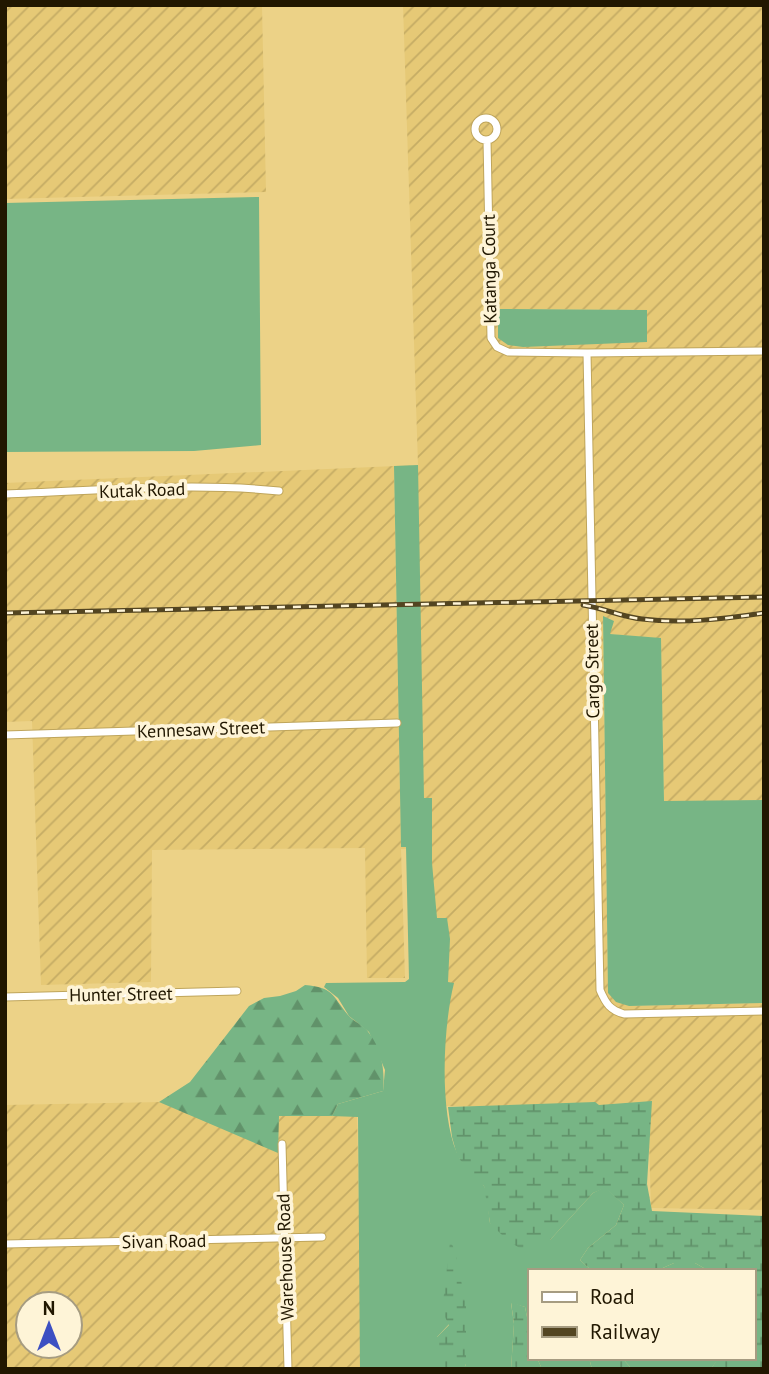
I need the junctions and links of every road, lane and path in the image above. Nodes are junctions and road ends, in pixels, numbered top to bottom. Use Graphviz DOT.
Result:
graph roads {
  1 [pos="486,140"];
  2 [pos="764,351"];
  3 [pos="587,353"];
  4 [pos="279,491"];
  5 [pos="5,494"];
  6 [pos="397,723"];
  7 [pos="5,734"];
  8 [pos="237,991"];
  9 [pos="5,997"];
  10 [pos="764,1011"];
  11 [pos="282,1144"];
  12 [pos="322,1237"];
  13 [pos="285,1238"];
  14 [pos="5,1244"];
  15 [pos="288,1369"];
  1 -- 3 [label="street, Katanga Court"];
  2 -- 3 [label="street"];
  3 -- 10 [label="street, Cargo Street"];
  4 -- 5 [label="street, Kutak Road"];
  6 -- 7 [label="street, Kennesaw Street"];
  8 -- 9 [label="street, Hunter Street"];
  11 -- 13 [label="street, Warehouse Road"];
  12 -- 13 [label="street, Sivan Road"];
  13 -- 14 [label="street, Sivan Road"];
  13 -- 15 [label="street, Warehouse Road"];
}
